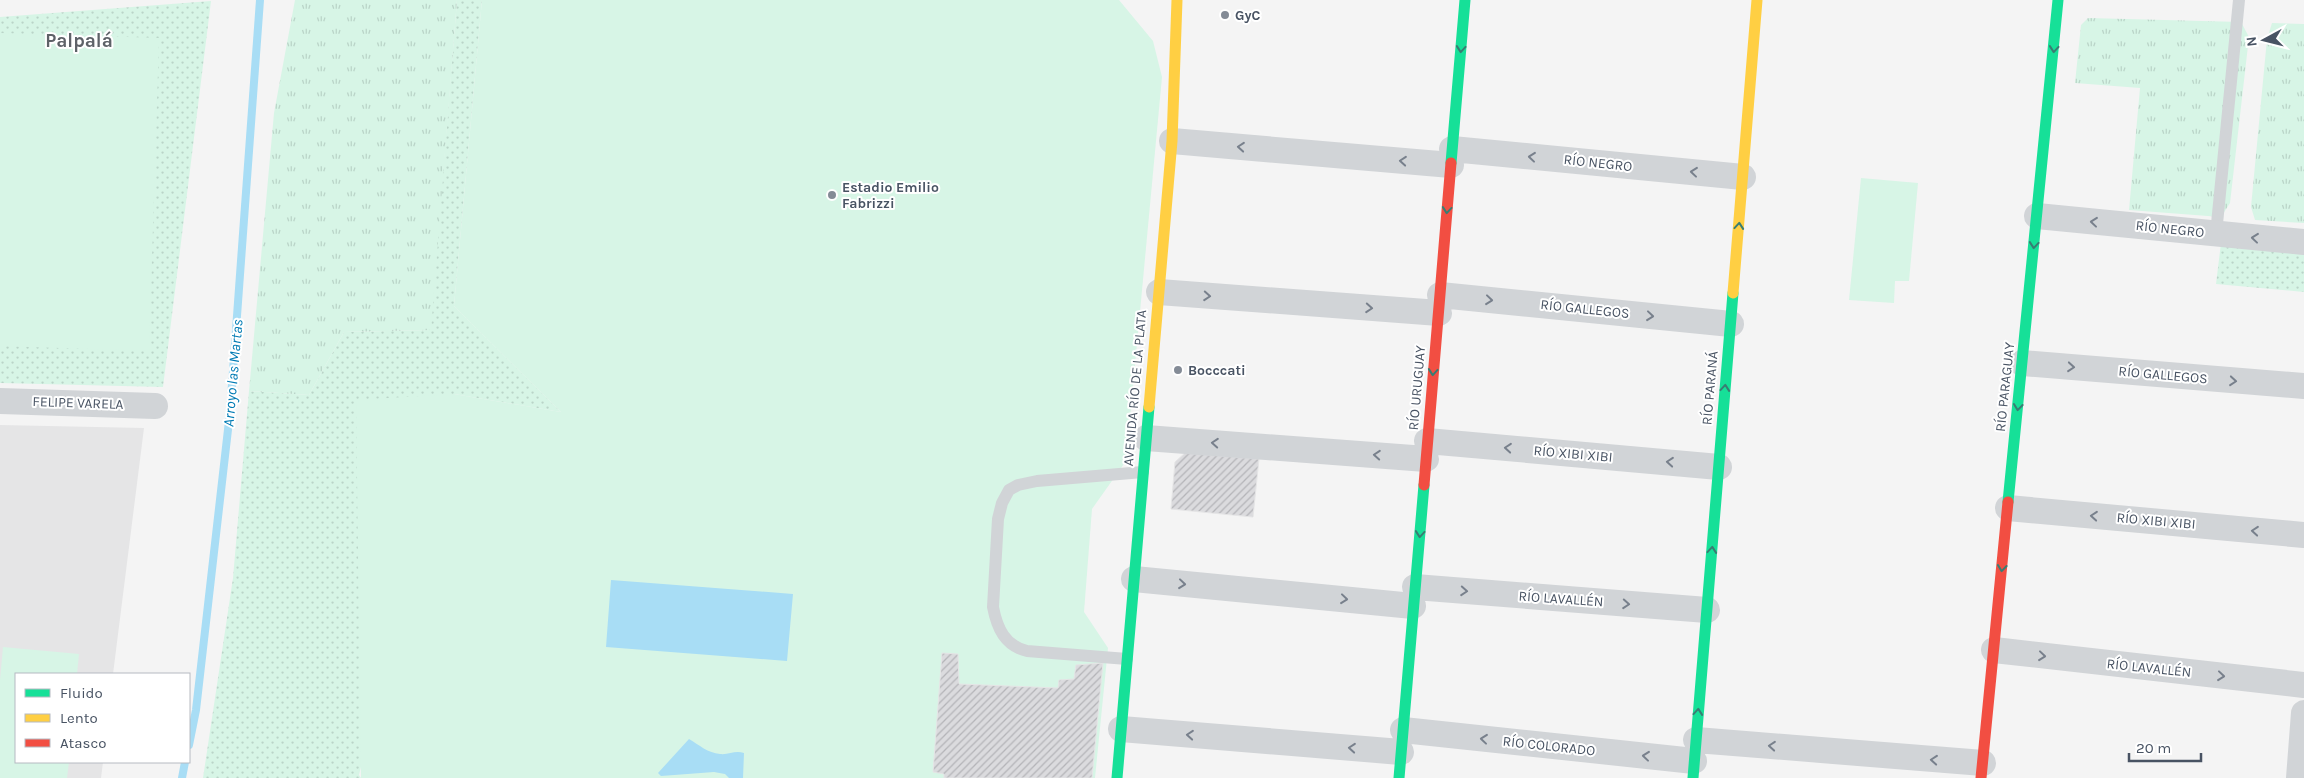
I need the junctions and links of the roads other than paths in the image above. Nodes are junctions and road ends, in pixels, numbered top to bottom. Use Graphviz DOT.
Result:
graph roads {
  1 [pos="1177,0"];
  2 [pos="1465,0"];
  3 [pos="1757,0"];
  4 [pos="2058,0"];
  5 [pos="2239,0"];
  6 [pos="1172,141"];
  7 [pos="1452,157"];
  8 [pos="1743,177"];
  9 [pos="2037,216"];
  10 [pos="2216,234"];
  11 [pos="2304,242"];
  12 [pos="1159,292"];
  13 [pos="1439,304"];
  14 [pos="1731,324"];
  15 [pos="2022,363"];
  16 [pos="2304,386"];
  17 [pos="0,401"];
  18 [pos="155,406"];
  19 [pos="1146,438"];
  20 [pos="1427,450"];
  21 [pos="1718,466"];
  22 [pos="1143,472"];
  23 [pos="2008,508"];
  24 [pos="2304,535"];
  25 [pos="1134,579"];
  26 [pos="1414,597"];
  27 [pos="1707,610"];
  28 [pos="1994,650"];
  29 [pos="1127,659"];
  30 [pos="2304,685"];
  31 [pos="2304,713"];
  32 [pos="1121,729"];
  33 [pos="1402,741"];
  34 [pos="1695,760"];
  35 [pos="1982,771"];
  36 [pos="1117,778"];
  37 [pos="1399,778"];
  38 [pos="2299,778"];
  1 -- 6 [label="street, AVENIDA RÍO DE LA PLATA"];
  2 -- 7 [label="street, RÍO URUGUAY, one-way"];
  3 -- 8 [label="street, RÍO PARANÁ"];
  4 -- 9 [label="street, RÍO PARAGUAY, one-way"];
  5 -- 10 [label="lane"];
  7 -- 6 [label="street, RÍO NEGRO, one-way"];
  6 -- 12 [label="street, AVENIDA RÍO DE LA PLATA"];
  8 -- 7 [label="street, RÍO NEGRO, one-way"];
  7 -- 13 [label="street, RÍO URUGUAY, one-way"];
  14 -- 8 [label="street, RÍO PARANÁ, one-way"];
  10 -- 9 [label="street, RÍO NEGRO, one-way"];
  9 -- 15 [label="street, RÍO PARAGUAY, one-way"];
  11 -- 10 [label="street, RÍO NEGRO, one-way"];
  12 -- 13 [label="street, RÍO GALLEGOS, one-way"];
  12 -- 19 [label="street, AVENIDA RÍO DE LA PLATA"];
  13 -- 14 [label="street, RÍO GALLEGOS, one-way"];
  13 -- 20 [label="street, RÍO URUGUAY, one-way"];
  21 -- 14 [label="street, RÍO PARANÁ, one-way"];
  15 -- 16 [label="street, RÍO GALLEGOS, one-way"];
  15 -- 23 [label="street, RÍO PARAGUAY, one-way"];
  17 -- 18 [label="street, FELIPE VARELA"];
  20 -- 19 [label="street, RÍO XIBI XIBI, one-way"];
  19 -- 22 [label="street, AVENIDA RÍO DE LA PLATA"];
  21 -- 20 [label="street, RÍO XIBI XIBI, one-way"];
  20 -- 26 [label="street, RÍO URUGUAY, one-way"];
  27 -- 21 [label="street, RÍO PARANÁ, one-way"];
  22 -- 25 [label="street, AVENIDA RÍO DE LA PLATA"];
  22 -- 29 [label="lane"];
  24 -- 23 [label="street, RÍO XIBI XIBI, one-way"];
  23 -- 28 [label="street, RÍO PARAGUAY, one-way"];
  25 -- 26 [label="street, RÍO LAVALLÉN, one-way"];
  25 -- 29 [label="street, AVENIDA RÍO DE LA PLATA"];
  26 -- 27 [label="street, RÍO LAVALLÉN, one-way"];
  26 -- 33 [label="street, RÍO URUGUAY"];
  34 -- 27 [label="street, RÍO PARANÁ, one-way"];
  28 -- 30 [label="street, RÍO LAVALLÉN, one-way"];
  28 -- 35 [label="street, RÍO PARAGUAY"];
  29 -- 32 [label="street, AVENIDA RÍO DE LA PLATA"];
  31 -- 38 [label="street"];
  33 -- 32 [label="street, RÍO COLORADO, one-way"];
  32 -- 36 [label="street, AVENIDA RÍO DE LA PLATA"];
  34 -- 33 [label="street, RÍO COLORADO, one-way"];
  33 -- 37 [label="street, RÍO URUGUAY"];
  35 -- 34 [label="street, RÍO COLORADO, one-way"];
}
